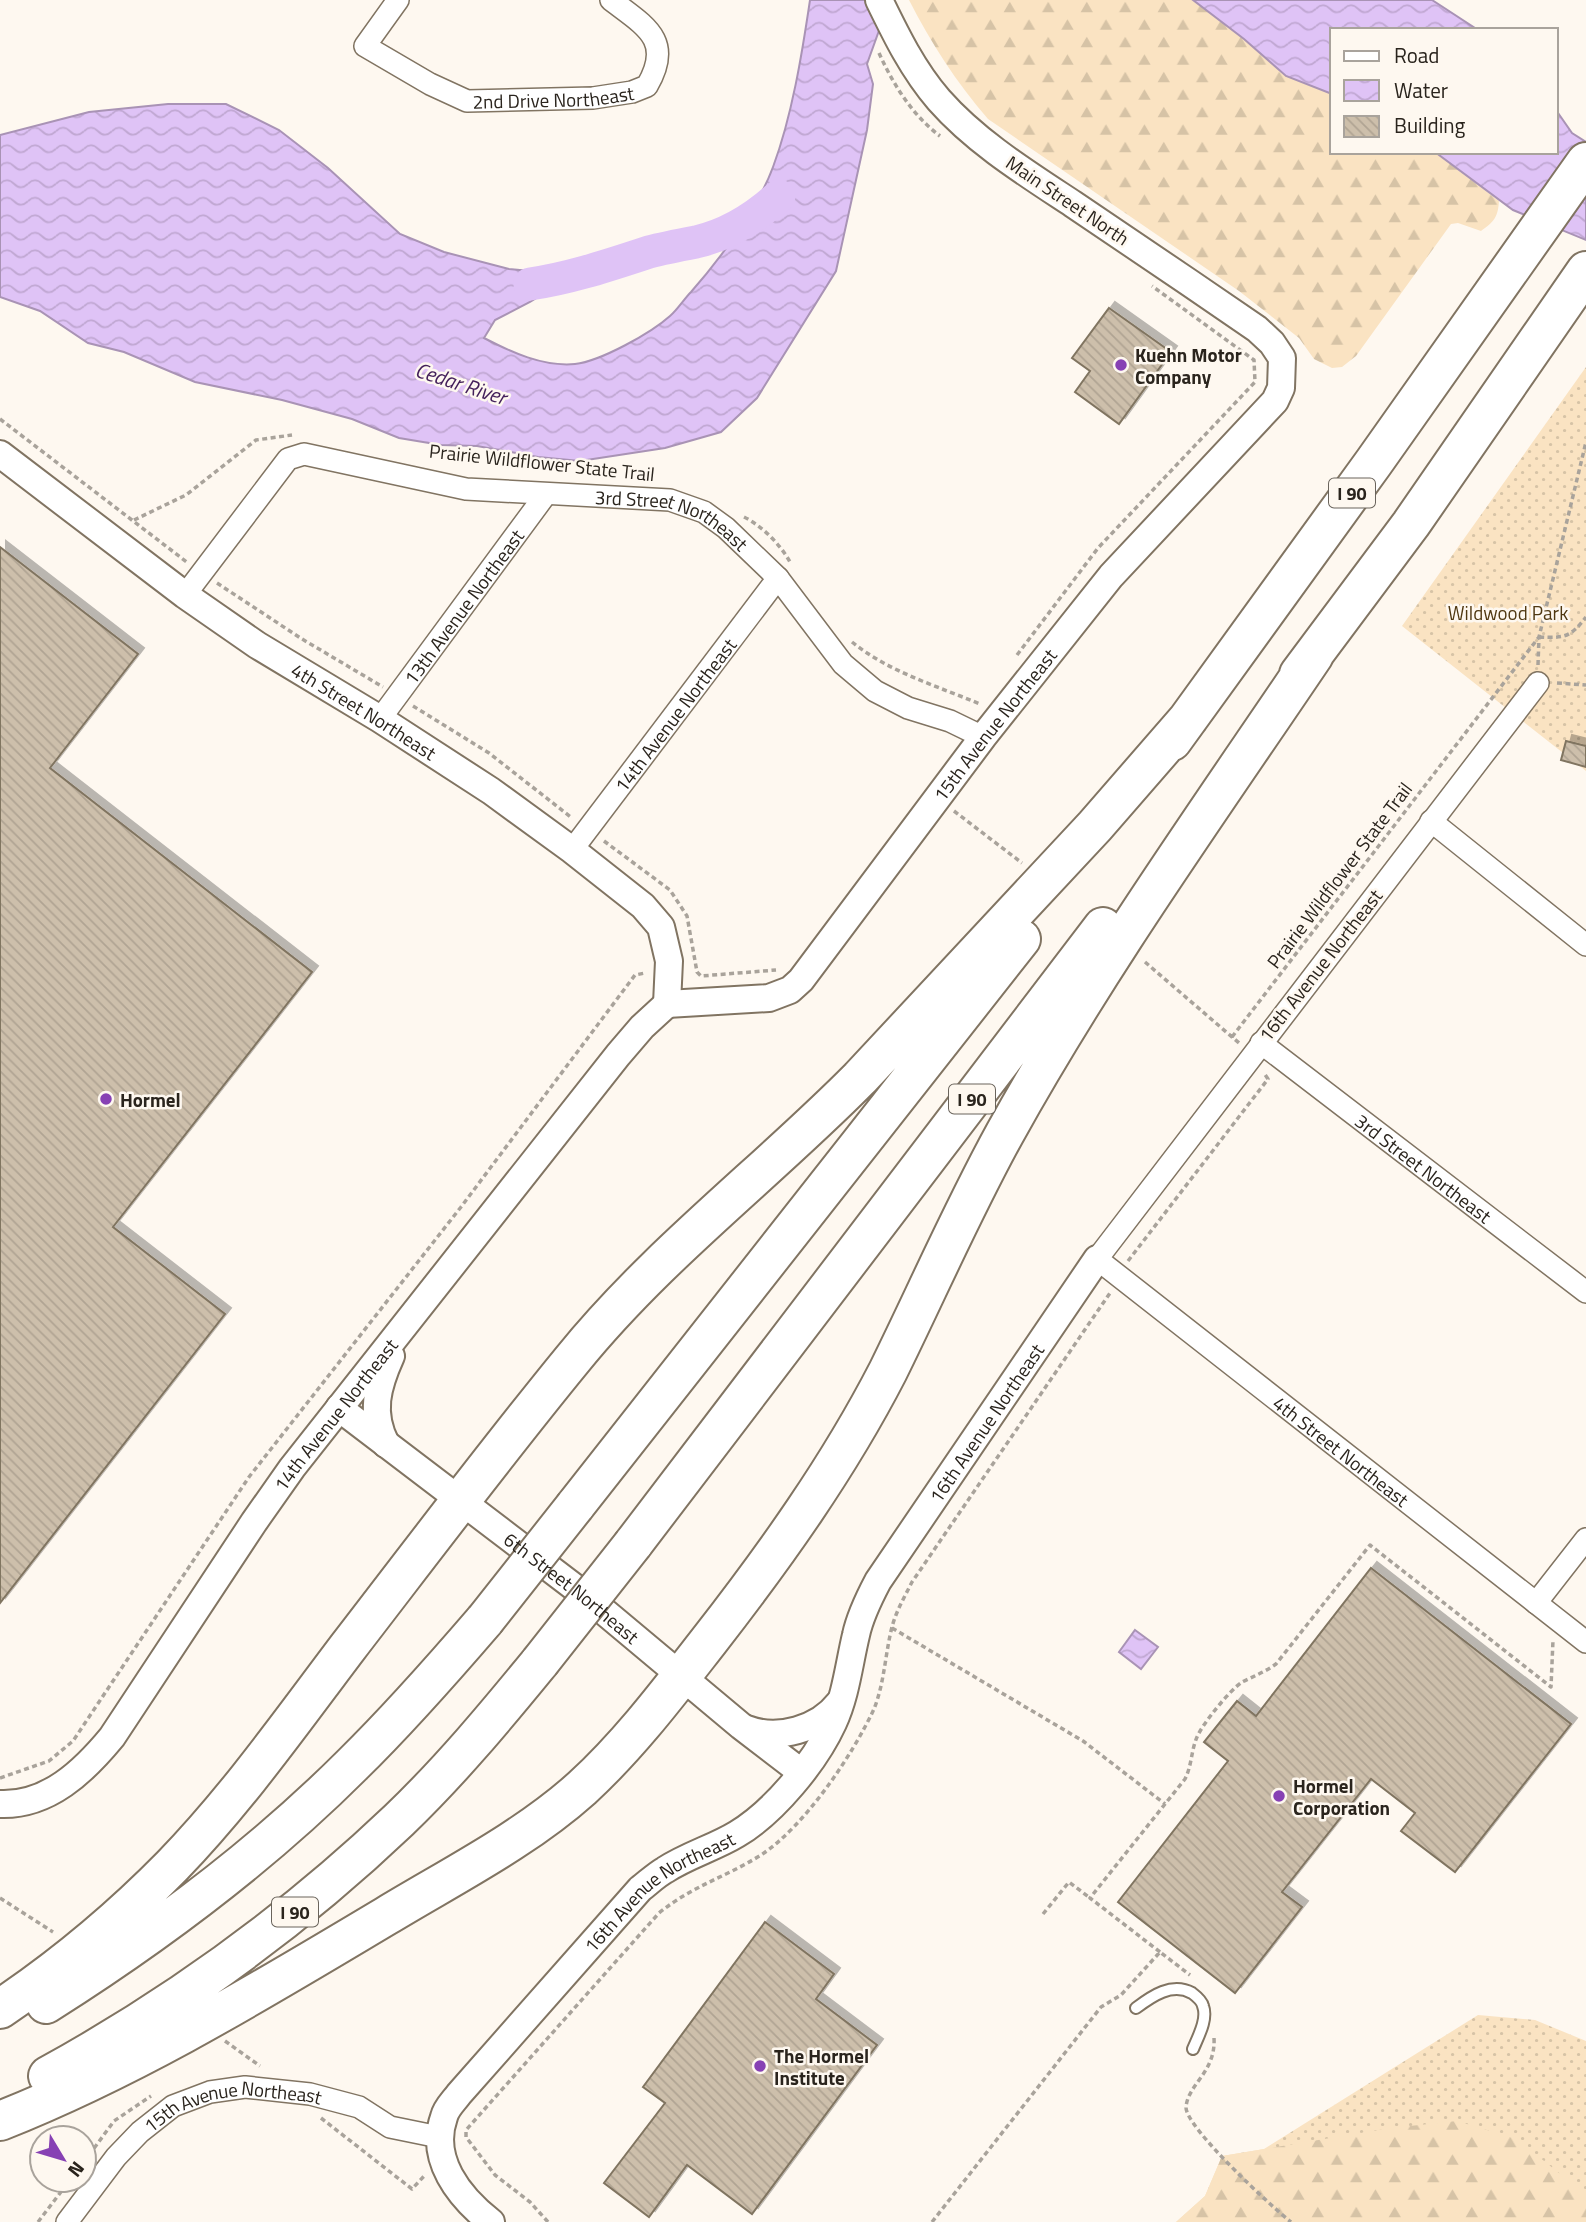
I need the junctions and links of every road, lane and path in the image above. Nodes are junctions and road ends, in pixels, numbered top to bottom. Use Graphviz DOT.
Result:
graph roads {
  1 [pos="398,0"];
  2 [pos="611,0"];
  3 [pos="879,0"];
  4 [pos="885,67"];
  5 [pos="944,139"];
  6 [pos="1586,162"];
  7 [pos="1582,278"];
  8 [pos="1145,282"];
  9 [pos="1283,371"];
  10 [pos="0,419"];
  11 [pos="293,435"];
  12 [pos="1586,442"];
  13 [pos="0,454"];
  14 [pos="546,494"];
  15 [pos="734,512"];
  16 [pos="134,520"];
  17 [pos="785,572"];
  18 [pos="202,573"];
  19 [pos="186,595"];
  20 [pos="1586,617"];
  21 [pos="846,635"];
  22 [pos="1539,637"];
  23 [pos="1314,655"];
  24 [pos="1011,663"];
  25 [pos="1538,682"];
  26 [pos="1586,685"];
  27 [pos="988,694"];
  28 [pos="397,696"];
  29 [pos="380,719"];
  30 [pos="1188,719"];
  31 [pos="983,737"];
  32 [pos="937,798"];
  33 [pos="1431,821"];
  34 [pos="579,840"];
  35 [pos="1022,863"];
  36 [pos="1586,946"];
  37 [pos="1145,962"];
  38 [pos="782,970"];
  39 [pos="642,974"];
  40 [pos="667,1004"];
  41 [pos="1261,1042"];
  42 [pos="1097,1259"];
  43 [pos="1586,1292"];
  44 [pos="408,1321"];
  45 [pos="339,1409"];
  46 [pos="386,1444"];
  47 [pos="460,1501"];
  48 [pos="1586,1539"];
  49 [pos="1536,1603"];
  50 [pos="1554,1617"];
  51 [pos="892,1628"];
  52 [pos="1586,1642"];
  53 [pos="681,1677"];
  54 [pos="842,1698"];
  55 [pos="741,1726"];
  56 [pos="801,1772"];
  57 [pos="0,1779"];
  58 [pos="0,1804"];
  59 [pos="1165,1804"];
  60 [pos="0,1898"];
  61 [pos="1090,1898"];
  62 [pos="1043,1914"];
  63 [pos="53,1932"];
  64 [pos="1160,1952"];
  65 [pos="1200,1983"];
  66 [pos="1136,2008"];
  67 [pos="0,2009"];
  68 [pos="1213,2030"];
  69 [pos="0,2032"];
  70 [pos="222,2039"];
  71 [pos="1193,2049"];
  72 [pos="260,2066"];
  73 [pos="0,2102"];
  74 [pos="316,2115"];
  75 [pos="0,2121"];
  76 [pos="439,2137"];
  77 [pos="473,2147"];
  78 [pos="412,2189"];
  79 [pos="59,2194"];
  80 [pos="38,2222"];
  81 [pos="67,2222"];
  82 [pos="491,2222"];
  83 [pos="548,2222"];
  84 [pos="932,2222"];
  85 [pos="1291,2222"];
  1 -- 2 [label="street, 2nd Drive Northeast"];
  3 -- 9 [label="street, Main Street North"];
  4 -- 5 [label="path"];
  6 -- 30 [label="highway, I 90"];
  7 -- 23 [label="highway, I 90"];
  8 -- 24 [label="path"];
  9 -- 31 [label="street, 15th Avenue Northeast"];
  10 -- 16 [label="path"];
  11 -- 16 [label="path"];
  12 -- 22 [label="path"];
  13 -- 19 [label="street, 4th Street Northeast"];
  14 -- 17 [label="street, 3rd Street Northeast"];
  14 -- 18 [label="street, 3rd Street Northeast"];
  14 -- 28 [label="street, 13th Avenue Northeast"];
  15 -- 17 [label="path"];
  16 -- 18 [label="path"];
  17 -- 31 [label="street, 3rd Street Northeast"];
  17 -- 34 [label="street, 14th Avenue Northeast"];
  18 -- 19 [label="street"];
  18 -- 28 [label="path"];
  19 -- 29 [label="street, 4th Street Northeast"];
  20 -- 22 [label="path"];
  21 -- 27 [label="path"];
  22 -- 25 [label="path"];
  22 -- 37 [label="path, Prairie Wildflower State Trail"];
  23 -- 53 [label="highway"];
  23 -- 73 [label="highway, I 90, bridge"];
  25 -- 26 [label="path"];
  25 -- 33 [label="street, 16th Avenue Northeast"];
  28 -- 29 [label="street, 13th Avenue Northeast"];
  28 -- 34 [label="path"];
  29 -- 34 [label="street, 4th Street Northeast"];
  30 -- 47 [label="highway"];
  30 -- 69 [label="highway, I 90, bridge"];
  31 -- 32 [label="street, 15th Avenue Northeast"];
  32 -- 35 [label="path"];
  32 -- 40 [label="street, 15th Avenue Northeast"];
  33 -- 36 [label="street"];
  33 -- 41 [label="street, 16th Avenue Northeast"];
  34 -- 38 [label="path"];
  34 -- 40 [label="street, 4th Street Northeast"];
  39 -- 57 [label="path"];
  40 -- 44 [label="street, 14th Avenue Northeast"];
  41 -- 42 [label="street, 16th Avenue Northeast"];
  41 -- 43 [label="street, 3rd Street Northeast"];
  42 -- 49 [label="street, 4th Street Northeast"];
  42 -- 54 [label="street, 16th Avenue Northeast"];
  44 -- 45 [label="street, 14th Avenue Northeast"];
  44 -- 46 [label="street"];
  45 -- 46 [label="street, 6th Street Northeast"];
  45 -- 58 [label="street, 14th Avenue Northeast"];
  46 -- 47 [label="street, 6th Street Northeast"];
  47 -- 53 [label="street, 6th Street Northeast"];
  47 -- 67 [label="highway"];
  48 -- 49 [label="street"];
  49 -- 50 [label="street, 4th Street Northeast"];
  50 -- 52 [label="street, 4th Street Northeast"];
  50 -- 59 [label="path"];
  51 -- 59 [label="path"];
  53 -- 55 [label="street, 6th Street Northeast"];
  53 -- 75 [label="highway"];
  54 -- 55 [label="street"];
  54 -- 56 [label="street, 16th Avenue Northeast"];
  55 -- 56 [label="street, 6th Street Northeast"];
  56 -- 76 [label="street, 16th Avenue Northeast"];
  59 -- 61 [label="path"];
  60 -- 63 [label="path"];
  61 -- 62 [label="path"];
  61 -- 64 [label="path"];
  64 -- 65 [label="path"];
  64 -- 84 [label="path"];
  66 -- 71 [label="lane"];
  68 -- 85 [label="path"];
  70 -- 72 [label="path"];
  74 -- 78 [label="path"];
  76 -- 81 [label="street, 15th Avenue Northeast"];
  76 -- 82 [label="street"];
  77 -- 83 [label="path"];
  79 -- 80 [label="path"];
}
